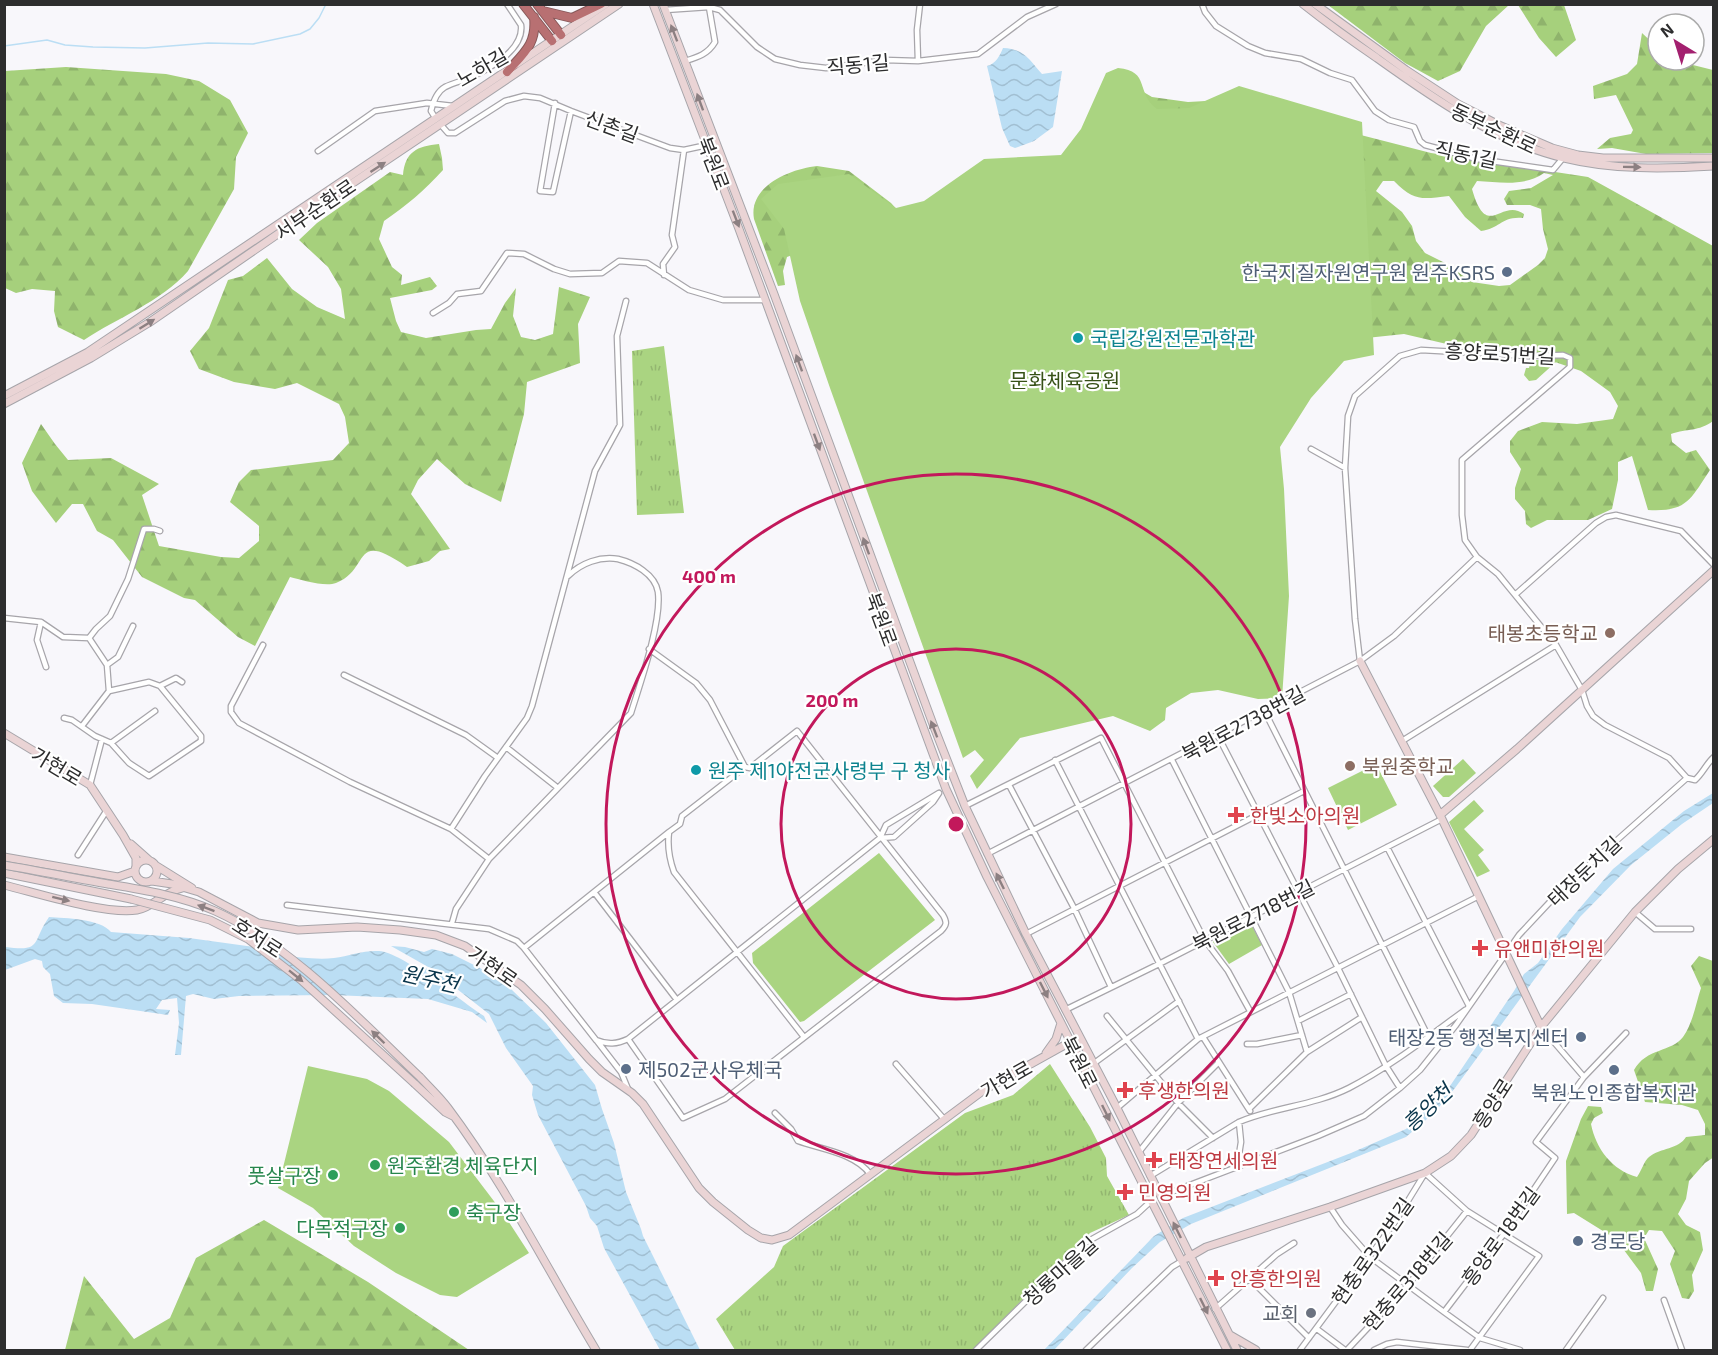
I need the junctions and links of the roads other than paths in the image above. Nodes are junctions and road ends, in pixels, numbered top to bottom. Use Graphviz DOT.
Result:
graph roads {
  1 [pos="507,4"];
  2 [pos="523,4"];
  3 [pos="619,4"];
  4 [pos="724,4"];
  5 [pos="920,4"];
  6 [pos="1056,4"];
  7 [pos="1202,4"];
  8 [pos="1304,4"];
  9 [pos="1315,4"];
  10 [pos="652,6"];
  11 [pos="599,7"];
  12 [pos="664,7"];
  13 [pos="709,7"];
  14 [pos="540,8"];
  15 [pos="720,10"];
  16 [pos="534,16"];
  17 [pos="563,38"];
  18 [pos="554,44"];
  19 [pos="685,61"];
  20 [pos="918,61"];
  21 [pos="676,64"];
  22 [pos="507,72"];
  23 [pos="438,94"];
  24 [pos="433,102"];
  25 [pos="555,103"];
  26 [pos="445,104"];
  27 [pos="456,106"];
  28 [pos="570,111"];
  29 [pos="439,122"];
  30 [pos="711,143"];
  31 [pos="684,150"];
  32 [pos="318,151"];
  33 [pos="1563,158"];
  34 [pos="1713,158"];
  35 [pos="1713,166"];
  36 [pos="664,275"];
  37 [pos="764,300"];
  38 [pos="626,301"];
  39 [pos="434,313"];
  40 [pos="4,396"];
  41 [pos="4,404"];
  42 [pos="1311,449"];
  43 [pos="1345,468"];
  44 [pos="160,531"];
  45 [pos="1477,557"];
  46 [pos="1713,565"];
  47 [pos="1713,570"];
  48 [pos="568,576"];
  49 [pos="1516,594"];
  50 [pos="4,618"];
  51 [pos="42,622"];
  52 [pos="133,626"];
  53 [pos="89,638"];
  54 [pos="264,645"];
  55 [pos="1556,645"];
  56 [pos="649,648"];
  57 [pos="1360,661"];
  58 [pos="107,665"];
  59 [pos="46,667"];
  60 [pos="344,675"];
  61 [pos="182,682"];
  62 [pos="160,686"];
  63 [pos="1582,690"];
  64 [pos="109,691"];
  65 [pos="155,711"];
  66 [pos="1264,712"];
  67 [pos="64,718"];
  68 [pos="82,726"];
  69 [pos="4,733"];
  70 [pos="1218,736"];
  71 [pos="102,739"];
  72 [pos="1402,741"];
  73 [pos="111,742"];
  74 [pos="506,747"];
  75 [pos="1713,757"];
  76 [pos="498,758"];
  77 [pos="1055,760"];
  78 [pos="1172,760"];
  79 [pos="745,767"];
  80 [pos="1687,778"];
  81 [pos="956,783"];
  82 [pos="1124,783"];
  83 [pos="90,785"];
  84 [pos="1010,785"];
  85 [pos="558,789"];
  86 [pos="942,791"];
  87 [pos="1304,791"];
  88 [pos="965,806"];
  89 [pos="1079,806"];
  90 [pos="106,810"];
  91 [pos="1257,815"];
  92 [pos="1441,817"];
  93 [pos="451,829"];
  94 [pos="1034,830"];
  95 [pos="669,832"];
  96 [pos="123,835"];
  97 [pos="880,838"];
  98 [pos="1212,838"];
  99 [pos="1713,839"];
  100 [pos="1387,847"];
  101 [pos="987,854"];
  102 [pos="78,855"];
  103 [pos="4,857"];
  104 [pos="489,859"];
  105 [pos="152,862"];
  106 [pos="1165,862"];
  107 [pos="4,865"];
  108 [pos="135,869"];
  109 [pos="1343,869"];
  110 [pos="4,873"];
  111 [pos="152,881"];
  112 [pos="4,885"];
  113 [pos="1119,885"];
  114 [pos="183,888"];
  115 [pos="199,892"];
  116 [pos="594,892"];
  117 [pos="1298,892"];
  118 [pos="1479,896"];
  119 [pos="287,905"];
  120 [pos="1074,908"];
  121 [pos="1635,912"];
  122 [pos="1251,917"];
  123 [pos="1427,922"];
  124 [pos="452,923"];
  125 [pos="1691,929"];
  126 [pos="1026,934"];
  127 [pos="1017,938"];
  128 [pos="1204,939"];
  129 [pos="1382,945"];
  130 [pos="524,948"];
  131 [pos="737,952"];
  132 [pos="1508,957"];
  133 [pos="1159,964"];
  134 [pos="1338,968"];
  135 [pos="1111,987"];
  136 [pos="1289,992"];
  137 [pos="1351,994"];
  138 [pos="676,1000"];
  139 [pos="1179,1001"];
  140 [pos="1469,1006"];
  141 [pos="1065,1010"];
  142 [pos="1250,1011"];
  143 [pos="1107,1016"];
  144 [pos="1362,1017"];
  145 [pos="1298,1021"];
  146 [pos="1061,1023"];
  147 [pos="1541,1027"];
  148 [pos="1626,1033"];
  149 [pos="1302,1035"];
  150 [pos="1428,1036"];
  151 [pos="804,1037"];
  152 [pos="1079,1037"];
  153 [pos="1200,1038"];
  154 [pos="628,1039"];
  155 [pos="596,1040"];
  156 [pos="1125,1040"];
  157 [pos="1070,1042"];
  158 [pos="1247,1044"];
  159 [pos="1307,1052"];
  160 [pos="1041,1058"];
  161 [pos="1219,1062"];
  162 [pos="896,1064"];
  163 [pos="1093,1064"];
  164 [pos="1386,1066"];
  165 [pos="1155,1076"];
  166 [pos="1584,1077"];
  167 [pos="418,1080"];
  168 [pos="1400,1089"];
  169 [pos="629,1091"];
  170 [pos="1178,1103"];
  171 [pos="1117,1108"];
  172 [pos="1249,1108"];
  173 [pos="775,1113"];
  174 [pos="1253,1116"];
  175 [pos="944,1119"];
  176 [pos="1239,1122"];
  177 [pos="1213,1138"];
  178 [pos="1138,1153"];
  179 [pos="1237,1167"];
  180 [pos="1425,1173"];
  181 [pos="870,1174"];
  182 [pos="1150,1176"];
  183 [pos="1161,1196"];
  184 [pos="1150,1202"];
  185 [pos="1330,1207"];
  186 [pos="1467,1211"];
  187 [pos="1503,1235"];
  188 [pos="1293,1243"];
  189 [pos="1189,1254"];
  190 [pos="1370,1257"];
  191 [pos="1180,1259"];
  192 [pos="1250,1279"];
  193 [pos="1408,1285"];
  194 [pos="1603,1298"];
  195 [pos="1664,1300"];
  196 [pos="1215,1309"];
  197 [pos="1444,1312"];
  198 [pos="1317,1329"];
  199 [pos="1229,1334"];
  200 [pos="1310,1338"];
  201 [pos="1480,1338"];
  202 [pos="596,1350"];
  203 [pos="976,1350"];
  204 [pos="1086,1350"];
  205 [pos="1227,1350"];
  206 [pos="1237,1350"];
  207 [pos="1256,1350"];
  208 [pos="1300,1350"];
  209 [pos="1346,1350"];
  210 [pos="1374,1350"];
  211 [pos="1468,1350"];
  212 [pos="1520,1350"];
  213 [pos="1566,1350"];
  214 [pos="1682,1350"];
  1 -- 23 [label="street, 노하길"];
  2 -- 16 [label="highway"];
  3 -- 17 [label="street, 서부순환로"];
  4 -- 15 [label="street"];
  5 -- 20 [label="street"];
  6 -- 20 [label="street, 직동1길"];
  7 -- 33 [label="street, 직동1길"];
  8 -- 33 [label="street, 동부순환로"];
  9 -- 34 [label="street, 동부순환로"];
  10 -- 21 [label="street, 북원로"];
  11 -- 14 [label="highway"];
  11 -- 17 [label="street, 서부순환로"];
  12 -- 13 [label="street, 직동1길"];
  19 -- 12 [label="street, 북원로, one-way"];
  13 -- 15 [label="street, 직동1길"];
  13 -- 19 [label="street"];
  14 -- 17 [label="highway"];
  15 -- 20 [label="street, 직동1길"];
  16 -- 18 [label="highway"];
  16 -- 22 [label="highway"];
  17 -- 18 [label="street, 서부순환로"];
  18 -- 22 [label="street, 서부순환로"];
  18 -- 29 [label="street, 서부순환로"];
  19 -- 21 [label="street"];
  30 -- 19 [label="street, 북원로, one-way"];
  21 -- 30 [label="street, 북원로"];
  22 -- 27 [label="street, 서부순환로"];
  23 -- 24 [label="street"];
  23 -- 26 [label="street"];
  24 -- 26 [label="street"];
  24 -- 29 [label="street"];
  24 -- 32 [label="street"];
  25 -- 28 [label="street, 신촌길"];
  25 -- 28 [label="street"];
  25 -- 29 [label="street, 신촌길"];
  26 -- 27 [label="street"];
  27 -- 29 [label="street, 서부순환로"];
  28 -- 31 [label="street, 신촌길"];
  29 -- 40 [label="street, 서부순환로"];
  41 -- 29 [label="street, 서부순환로, one-way"];
  30 -- 31 [label="street, 신촌길"];
  30 -- 37 [label="street, 북원로, one-way"];
  81 -- 30 [label="street, 북원로, one-way"];
  31 -- 36 [label="street"];
  33 -- 35 [label="street, 동부순환로, one-way"];
  36 -- 37 [label="street"];
  36 -- 39 [label="street"];
  37 -- 86 [label="street, 북원로, one-way"];
  38 -- 48 [label="street"];
  42 -- 43 [label="street"];
  43 -- 45 [label="street, 흥양로51번길"];
  43 -- 57 [label="street, 흥양로51번길"];
  44 -- 53 [label="street"];
  45 -- 49 [label="street, 흥양로51번길"];
  45 -- 57 [label="street, 북원로2738번길"];
  46 -- 49 [label="street"];
  47 -- 63 [label="street"];
  48 -- 56 [label="street"];
  48 -- 74 [label="street"];
  49 -- 55 [label="street, 흥양로51번길"];
  50 -- 51 [label="street"];
  51 -- 53 [label="street"];
  51 -- 59 [label="street"];
  52 -- 58 [label="street"];
  53 -- 58 [label="street"];
  54 -- 93 [label="street"];
  55 -- 63 [label="street, 흥양로51번길"];
  55 -- 72 [label="street"];
  56 -- 79 [label="street"];
  56 -- 85 [label="street"];
  57 -- 66 [label="street, 북원로2738번길"];
  57 -- 72 [label="street, 흥양로51번길"];
  58 -- 64 [label="street"];
  60 -- 76 [label="street"];
  61 -- 62 [label="street"];
  62 -- 64 [label="street"];
  62 -- 73 [label="street"];
  63 -- 80 [label="street, 흥양로51번길"];
  63 -- 92 [label="street"];
  64 -- 68 [label="street"];
  65 -- 73 [label="street"];
  66 -- 70 [label="street, 북원로2738번길"];
  66 -- 87 [label="street"];
  67 -- 68 [label="street"];
  68 -- 71 [label="street"];
  69 -- 83 [label="street, 가현로"];
  70 -- 78 [label="street, 북원로2738번길"];
  70 -- 91 [label="street"];
  71 -- 73 [label="street"];
  71 -- 83 [label="street"];
  72 -- 92 [label="street, 흥양로51번길"];
  74 -- 76 [label="street"];
  74 -- 85 [label="street"];
  75 -- 80 [label="street, 태장둔치길"];
  76 -- 93 [label="street"];
  77 -- 82 [label="street"];
  77 -- 84 [label="street"];
  77 -- 89 [label="street"];
  78 -- 82 [label="street, 북원로2738번길"];
  78 -- 98 [label="street"];
  79 -- 95 [label="street"];
  79 -- 97 [label="street"];
  80 -- 132 [label="street, 태장둔치길"];
  81 -- 86 [label="street"];
  81 -- 88 [label="street, 북원로"];
  82 -- 89 [label="street, 북원로2738번길"];
  82 -- 106 [label="street"];
  83 -- 90 [label="street, 가현로"];
  84 -- 88 [label="street"];
  84 -- 94 [label="street"];
  85 -- 104 [label="street"];
  86 -- 97 [label="street"];
  86 -- 97 [label="street"];
  86 -- 127 [label="street, 북원로"];
  87 -- 91 [label="street"];
  87 -- 109 [label="street"];
  88 -- 101 [label="street, 북원로"];
  89 -- 94 [label="street, 북원로2738번길"];
  89 -- 113 [label="street"];
  90 -- 96 [label="street, 가현로"];
  90 -- 102 [label="street"];
  91 -- 98 [label="street"];
  91 -- 117 [label="street"];
  92 -- 100 [label="street, 북원로2718번길"];
  92 -- 118 [label="street, 흥양로51번길"];
  93 -- 104 [label="street"];
  94 -- 101 [label="street, 북원로2738번길"];
  94 -- 120 [label="street"];
  95 -- 116 [label="street"];
  95 -- 131 [label="street"];
  96 -- 105 [label="street"];
  96 -- 108 [label="street"];
  97 -- 131 [label="street"];
  97 -- 151 [label="street"];
  98 -- 106 [label="street"];
  98 -- 122 [label="street"];
  99 -- 121 [label="street, 흥양로"];
  100 -- 109 [label="street, 북원로2718번길"];
  100 -- 123 [label="street"];
  126 -- 101 [label="street, 북원로, one-way"];
  103 -- 108 [label="street"];
  104 -- 124 [label="street"];
  105 -- 108 [label="street"];
  105 -- 111 [label="street"];
  105 -- 115 [label="street"];
  106 -- 113 [label="street"];
  106 -- 128 [label="street"];
  167 -- 107 [label="street, 호저로, one-way, bridge"];
  108 -- 111 [label="street"];
  109 -- 117 [label="street, 북원로2718번길"];
  109 -- 129 [label="street"];
  110 -- 167 [label="street, 호저로, one-way, bridge"];
  111 -- 114 [label="street, 가현로"];
  112 -- 114 [label="street, one-way"];
  113 -- 120 [label="street"];
  113 -- 133 [label="street"];
  114 -- 115 [label="street, 가현로"];
  115 -- 169 [label="street, 가현로"];
  116 -- 130 [label="street"];
  116 -- 138 [label="street"];
  117 -- 122 [label="street, 북원로2718번길"];
  117 -- 134 [label="street"];
  118 -- 123 [label="street"];
  118 -- 132 [label="street, 흥양로51번길"];
  119 -- 124 [label="street"];
  120 -- 126 [label="street"];
  120 -- 135 [label="street"];
  121 -- 125 [label="street"];
  121 -- 147 [label="street, 흥양로"];
  122 -- 128 [label="street, 북원로2718번길"];
  122 -- 136 [label="street"];
  123 -- 129 [label="street"];
  123 -- 140 [label="street"];
  124 -- 130 [label="street"];
  126 -- 127 [label="street"];
  126 -- 141 [label="street, 북원로"];
  127 -- 146 [label="street, 북원로, one-way"];
  128 -- 133 [label="street, 북원로2718번길"];
  128 -- 142 [label="street"];
  129 -- 134 [label="street"];
  129 -- 150 [label="street"];
  130 -- 155 [label="street"];
  131 -- 138 [label="street"];
  131 -- 151 [label="street"];
  132 -- 140 [label="street, 태장둔치길"];
  132 -- 147 [label="street, 흥양로51번길"];
  133 -- 135 [label="street, 북원로2718번길"];
  133 -- 139 [label="street"];
  134 -- 136 [label="street"];
  134 -- 137 [label="street"];
  135 -- 141 [label="street, 북원로2718번길"];
  136 -- 142 [label="street"];
  136 -- 145 [label="street"];
  137 -- 144 [label="street"];
  137 -- 145 [label="street"];
  138 -- 154 [label="street"];
  139 -- 153 [label="street"];
  139 -- 156 [label="street, 북원로"];
  140 -- 150 [label="street"];
  140 -- 168 [label="street, 태장둔치길"];
  141 -- 152 [label="street, 북원로"];
  142 -- 153 [label="street"];
  143 -- 156 [label="street"];
  144 -- 159 [label="street"];
  144 -- 164 [label="street"];
  145 -- 149 [label="street"];
  146 -- 157 [label="street, 북원로"];
  146 -- 160 [label="street"];
  147 -- 166 [label="street"];
  147 -- 180 [label="street, 흥양로"];
  148 -- 166 [label="street"];
  149 -- 158 [label="street"];
  149 -- 159 [label="street"];
  150 -- 164 [label="street"];
  151 -- 154 [label="street"];
  152 -- 157 [label="street, 가현로"];
  152 -- 163 [label="street, 북원로"];
  153 -- 161 [label="street"];
  153 -- 165 [label="street"];
  154 -- 155 [label="street"];
  155 -- 169 [label="street"];
  156 -- 163 [label="street, 북원로"];
  156 -- 165 [label="street"];
  157 -- 160 [label="street, 가현로"];
  157 -- 184 [label="street, 북원로, one-way"];
  159 -- 172 [label="street"];
  160 -- 175 [label="street, 가현로"];
  161 -- 170 [label="street"];
  161 -- 172 [label="street"];
  162 -- 175 [label="street"];
  163 -- 171 [label="street, 북원로"];
  164 -- 168 [label="street"];
  164 -- 174 [label="street"];
  165 -- 170 [label="street"];
  165 -- 171 [label="street"];
  166 -- 187 [label="street, 흥양로 18번길"];
  167 -- 202 [label="street, 호저로"];
  168 -- 179 [label="street, 태장둔치길"];
  169 -- 181 [label="street, 가현로"];
  170 -- 177 [label="street"];
  170 -- 178 [label="street"];
  171 -- 178 [label="street, 북원로"];
  172 -- 174 [label="street"];
  173 -- 181 [label="street"];
  174 -- 176 [label="street"];
  175 -- 181 [label="street, 가현로"];
  176 -- 177 [label="street"];
  176 -- 179 [label="street"];
  177 -- 182 [label="street"];
  178 -- 182 [label="street, 북원로"];
  179 -- 183 [label="street, 태장둔치길"];
  180 -- 185 [label="street, 흥양로"];
  180 -- 186 [label="street"];
  180 -- 190 [label="street, 현충로322번길"];
  182 -- 183 [label="street, 북원로"];
  189 -- 183 [label="street, 북원로, one-way"];
  184 -- 191 [label="street, 북원로"];
  184 -- 203 [label="street, 청룡마을길"];
  185 -- 189 [label="street, 흥양로"];
  185 -- 190 [label="street"];
  186 -- 187 [label="street"];
  186 -- 193 [label="street, 현충로318번길"];
  187 -- 197 [label="street, 흥양로 18번길"];
  187 -- 201 [label="street"];
  188 -- 192 [label="street"];
  189 -- 191 [label="street, 흥양로"];
  189 -- 196 [label="street"];
  190 -- 193 [label="street"];
  190 -- 198 [label="street, 현충로322번길"];
  191 -- 204 [label="street"];
  191 -- 205 [label="street, one-way"];
  192 -- 196 [label="street"];
  192 -- 200 [label="street"];
  193 -- 197 [label="street"];
  193 -- 209 [label="street, 현충로318번길"];
  194 -- 213 [label="street"];
  195 -- 214 [label="street"];
  196 -- 199 [label="street"];
  197 -- 201 [label="street"];
  198 -- 200 [label="street, 현충로322번길"];
  198 -- 209 [label="street"];
  199 -- 206 [label="street"];
  199 -- 207 [label="street"];
  200 -- 208 [label="street, 현충로322번길"];
  201 -- 211 [label="street"];
  201 -- 212 [label="street"];
  210 -- 211 [label="street"];
}
